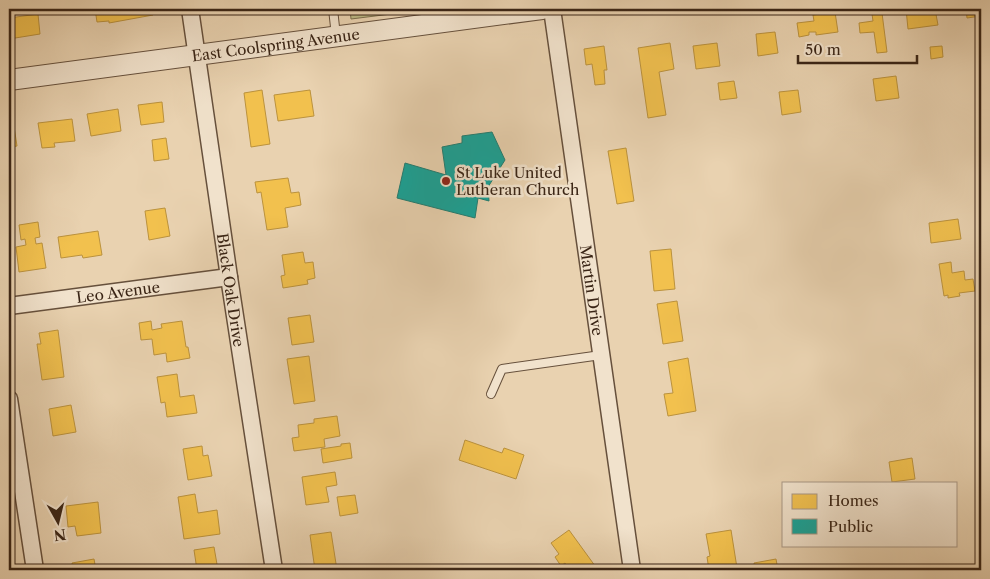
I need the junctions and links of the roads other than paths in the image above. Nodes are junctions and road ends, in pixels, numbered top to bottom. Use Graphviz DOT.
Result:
graph roads {
  1 [pos="190,9"];
  2 [pos="333,9"];
  3 [pos="540,9"];
  4 [pos="336,36"];
  5 [pos="196,54"];
  6 [pos="9,80"];
  7 [pos="229,277"];
  8 [pos="9,306"];
  9 [pos="601,355"];
  10 [pos="491,394"];
  11 [pos="9,399"];
  12 [pos="35,570"];
  13 [pos="274,570"];
  14 [pos="632,570"];
  1 -- 5 [label="street, Black Oak Drive"];
  2 -- 4 [label="lane"];
  3 -- 4 [label="street, East Coolspring Avenue"];
  3 -- 9 [label="street, Martin Drive"];
  4 -- 5 [label="street, East Coolspring Avenue"];
  5 -- 6 [label="street, East Coolspring Avenue"];
  5 -- 7 [label="street, Black Oak Drive"];
  7 -- 8 [label="street, Leo Avenue"];
  7 -- 13 [label="street, Black Oak Drive"];
  9 -- 10 [label="lane"];
  9 -- 14 [label="street, Martin Drive"];
  11 -- 12 [label="street"];
}
